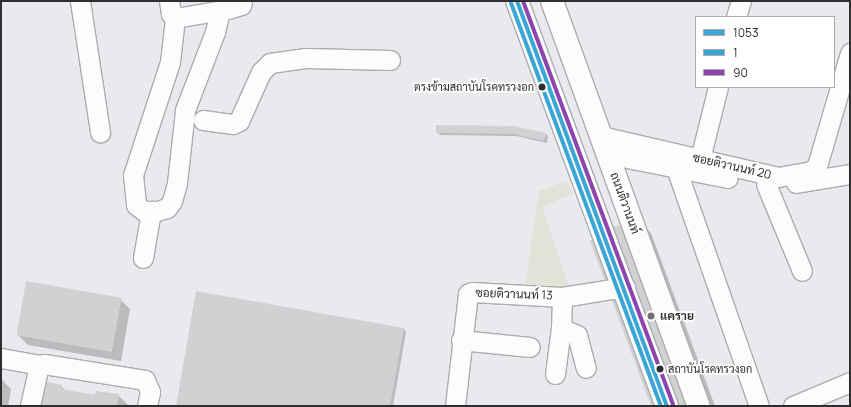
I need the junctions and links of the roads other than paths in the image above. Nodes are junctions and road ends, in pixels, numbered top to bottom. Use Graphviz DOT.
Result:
graph roads {
  1 [pos="80,1"];
  2 [pos="517,1"];
  3 [pos="552,1"];
  4 [pos="223,6"];
  5 [pos="172,9"];
  6 [pos="850,53"];
  7 [pos="390,60"];
  8 [pos="718,88"];
  9 [pos="203,120"];
  10 [pos="100,132"];
  11 [pos="604,145"];
  12 [pos="700,158"];
  13 [pos="676,168"];
  14 [pos="850,174"];
  15 [pos="766,184"];
  16 [pos="151,211"];
  17 [pos="143,258"];
  18 [pos="802,271"];
  19 [pos="625,287"];
  20 [pos="562,296"];
  21 [pos="561,328"];
  22 [pos="462,340"];
  23 [pos="530,347"];
  24 [pos="1,358"];
  25 [pos="39,365"];
  26 [pos="586,368"];
  27 [pos="555,374"];
  28 [pos="850,382"];
  29 [pos="30,406"];
  30 [pos="147,406"];
  31 [pos="455,406"];
  32 [pos="668,406"];
  33 [pos="699,406"];
  34 [pos="759,406"];
  35 [pos="793,406"];
  1 -- 10 [label="street"];
  2 -- 19 [label="main road"];
  3 -- 11 [label="main road, ถนนติวานนท์"];
  4 -- 5 [label="street"];
  4 -- 16 [label="street"];
  5 -- 16 [label="street"];
  6 -- 12 [label="street, ซอยติวานนท์ 20"];
  7 -- 9 [label="street"];
  8 -- 12 [label="street"];
  11 -- 12 [label="street, ซอยติวานนท์ 20"];
  11 -- 13 [label="street"];
  11 -- 33 [label="main road, ถนนติวานนท์"];
  13 -- 15 [label="street"];
  13 -- 34 [label="street"];
  14 -- 15 [label="street"];
  15 -- 18 [label="street"];
  16 -- 17 [label="street"];
  19 -- 20 [label="street, ซอยติวานนท์ 13"];
  19 -- 32 [label="main road"];
  20 -- 21 [label="street"];
  20 -- 22 [label="street, ซอยติวานนท์ 13"];
  21 -- 26 [label="street"];
  21 -- 27 [label="street"];
  22 -- 23 [label="street"];
  22 -- 31 [label="street, ซอยติวานนท์ 13"];
  24 -- 25 [label="street"];
  25 -- 29 [label="street"];
  25 -- 30 [label="street"];
  28 -- 35 [label="street"];
}
